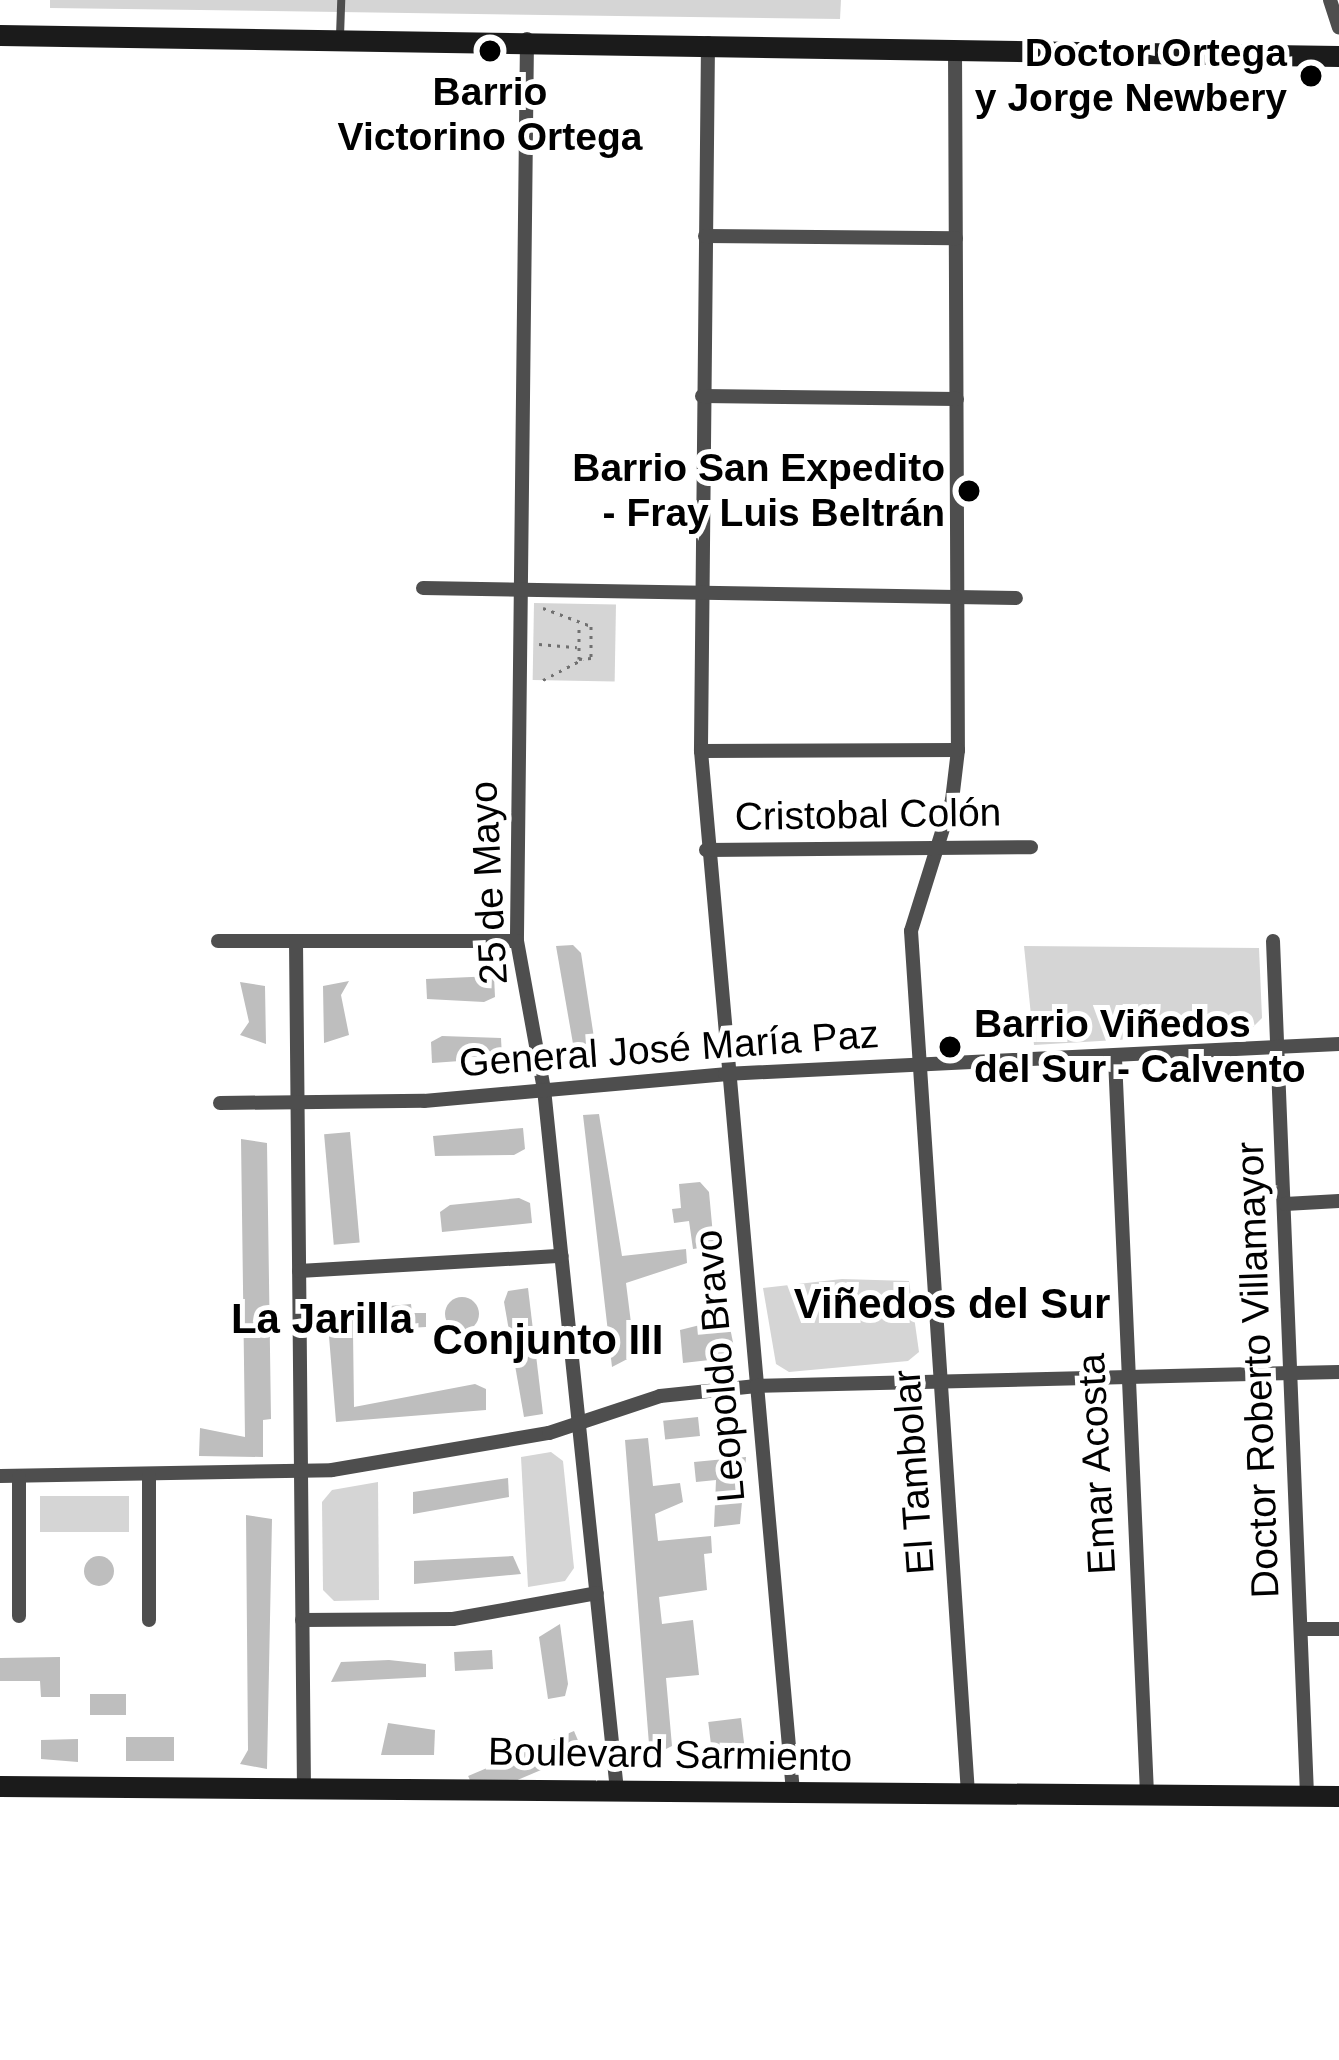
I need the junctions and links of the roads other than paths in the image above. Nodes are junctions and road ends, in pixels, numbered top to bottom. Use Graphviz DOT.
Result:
graph roads {
  1 [pos="341,0"];
  2 [pos="1330,0"];
  3 [pos="1339,28"];
  4 [pos="0,34"];
  5 [pos="340,38"];
  6 [pos="527,39"];
  7 [pos="708,43"];
  8 [pos="955,48"];
  9 [pos="1339,56"];
  10 [pos="705,236"];
  11 [pos="956,238"];
  12 [pos="702,396"];
  13 [pos="957,399"];
  14 [pos="516,587"];
  15 [pos="424,588"];
  16 [pos="699,593"];
  17 [pos="958,596"];
  18 [pos="1016,598"];
  19 [pos="958,750"];
  20 [pos="701,751"];
  21 [pos="935,846"];
  22 [pos="1031,847"];
  23 [pos="706,850"];
  24 [pos="218,941"];
  25 [pos="296,941"];
  26 [pos="517,941"];
  27 [pos="1273,941"];
  28 [pos="1339,1044"];
  29 [pos="1277,1050"];
  30 [pos="1115,1058"];
  31 [pos="920,1063"];
  32 [pos="725,1074"];
  33 [pos="544,1089"];
  34 [pos="297,1102"];
  35 [pos="220,1103"];
  36 [pos="1339,1201"];
  37 [pos="1285,1204"];
  38 [pos="562,1256"];
  39 [pos="299,1271"];
  40 [pos="1291,1372"];
  41 [pos="1339,1372"];
  42 [pos="940,1378"];
  43 [pos="1126,1381"];
  44 [pos="756,1386"];
  45 [pos="580,1423"];
  46 [pos="301,1473"];
  47 [pos="149,1476"];
  48 [pos="0,1477"];
  49 [pos="19,1477"];
  50 [pos="597,1593"];
  51 [pos="19,1616"];
  52 [pos="149,1620"];
  53 [pos="302,1620"];
  54 [pos="1302,1629"];
  55 [pos="1339,1629"];
  56 [pos="0,1786"];
  57 [pos="304,1788"];
  58 [pos="617,1791"];
  59 [pos="793,1793"];
  60 [pos="968,1794"];
  61 [pos="1147,1795"];
  62 [pos="1307,1796"];
  63 [pos="1339,1796"];
  1 -- 5 [label="lane"];
  2 -- 3 [label="street"];
  4 -- 5 [label="street"];
  5 -- 6 [label="street"];
  6 -- 7 [label="street"];
  6 -- 14 [label="street, 25 de Mayo"];
  7 -- 8 [label="street"];
  7 -- 10 [label="street, Leopoldo Bravo"];
  8 -- 9 [label="street"];
  8 -- 11 [label="street, El Tambolar"];
  10 -- 11 [label="street"];
  10 -- 12 [label="street, Leopoldo Bravo"];
  11 -- 13 [label="street, El Tambolar"];
  12 -- 13 [label="street"];
  12 -- 16 [label="street, Leopoldo Bravo"];
  13 -- 17 [label="street, El Tambolar"];
  14 -- 15 [label="street"];
  14 -- 16 [label="street"];
  14 -- 26 [label="street, 25 de Mayo"];
  16 -- 17 [label="street"];
  16 -- 20 [label="street, Leopoldo Bravo"];
  17 -- 18 [label="street"];
  17 -- 19 [label="street, El Tambolar"];
  19 -- 20 [label="street"];
  19 -- 21 [label="street, El Tambolar"];
  20 -- 23 [label="street, Leopoldo Bravo"];
  21 -- 22 [label="street, Cristobal Colón"];
  21 -- 23 [label="street, Cristobal Colón"];
  21 -- 31 [label="street, El Tambolar"];
  23 -- 32 [label="street, Leopoldo Bravo"];
  24 -- 25 [label="street"];
  25 -- 26 [label="street"];
  25 -- 34 [label="street"];
  26 -- 33 [label="street, 25 de Mayo"];
  27 -- 29 [label="street, Doctor Roberto Villamayor"];
  28 -- 29 [label="street, General José María Paz"];
  29 -- 30 [label="street, General José María Paz"];
  29 -- 37 [label="street, Doctor Roberto Villamayor"];
  30 -- 31 [label="street, General José María Paz"];
  30 -- 43 [label="street, Emar Acosta"];
  31 -- 32 [label="street, General José María Paz"];
  31 -- 42 [label="street, El Tambolar"];
  32 -- 33 [label="street, General José María Paz"];
  32 -- 44 [label="street, Leopoldo Bravo"];
  33 -- 34 [label="street, General José María Paz"];
  33 -- 38 [label="street, 25 de Mayo"];
  34 -- 35 [label="street, General José María Paz"];
  34 -- 39 [label="street"];
  36 -- 37 [label="street"];
  37 -- 40 [label="street, Doctor Roberto Villamayor"];
  38 -- 39 [label="street"];
  38 -- 45 [label="street, 25 de Mayo"];
  39 -- 46 [label="street"];
  40 -- 41 [label="street"];
  40 -- 43 [label="street"];
  40 -- 54 [label="street, Doctor Roberto Villamayor"];
  42 -- 43 [label="street"];
  42 -- 44 [label="street"];
  42 -- 60 [label="street, El Tambolar"];
  43 -- 61 [label="street, Emar Acosta"];
  44 -- 45 [label="street"];
  44 -- 59 [label="street, Leopoldo Bravo"];
  45 -- 46 [label="street"];
  45 -- 50 [label="street, 25 de Mayo"];
  46 -- 47 [label="street"];
  46 -- 53 [label="street"];
  47 -- 49 [label="street"];
  47 -- 52 [label="street"];
  48 -- 49 [label="street"];
  49 -- 51 [label="street"];
  50 -- 53 [label="street"];
  50 -- 58 [label="street, 25 de Mayo"];
  53 -- 57 [label="street"];
  54 -- 55 [label="street"];
  54 -- 62 [label="street, Doctor Roberto Villamayor"];
  56 -- 57 [label="street, Boulevard Sarmiento"];
  57 -- 58 [label="street, Boulevard Sarmiento"];
  58 -- 59 [label="street, Boulevard Sarmiento"];
  59 -- 60 [label="street, Boulevard Sarmiento"];
  60 -- 61 [label="street, Boulevard Sarmiento"];
  61 -- 62 [label="street, Boulevard Sarmiento"];
  62 -- 63 [label="street, Boulevard Sarmiento"];
}
